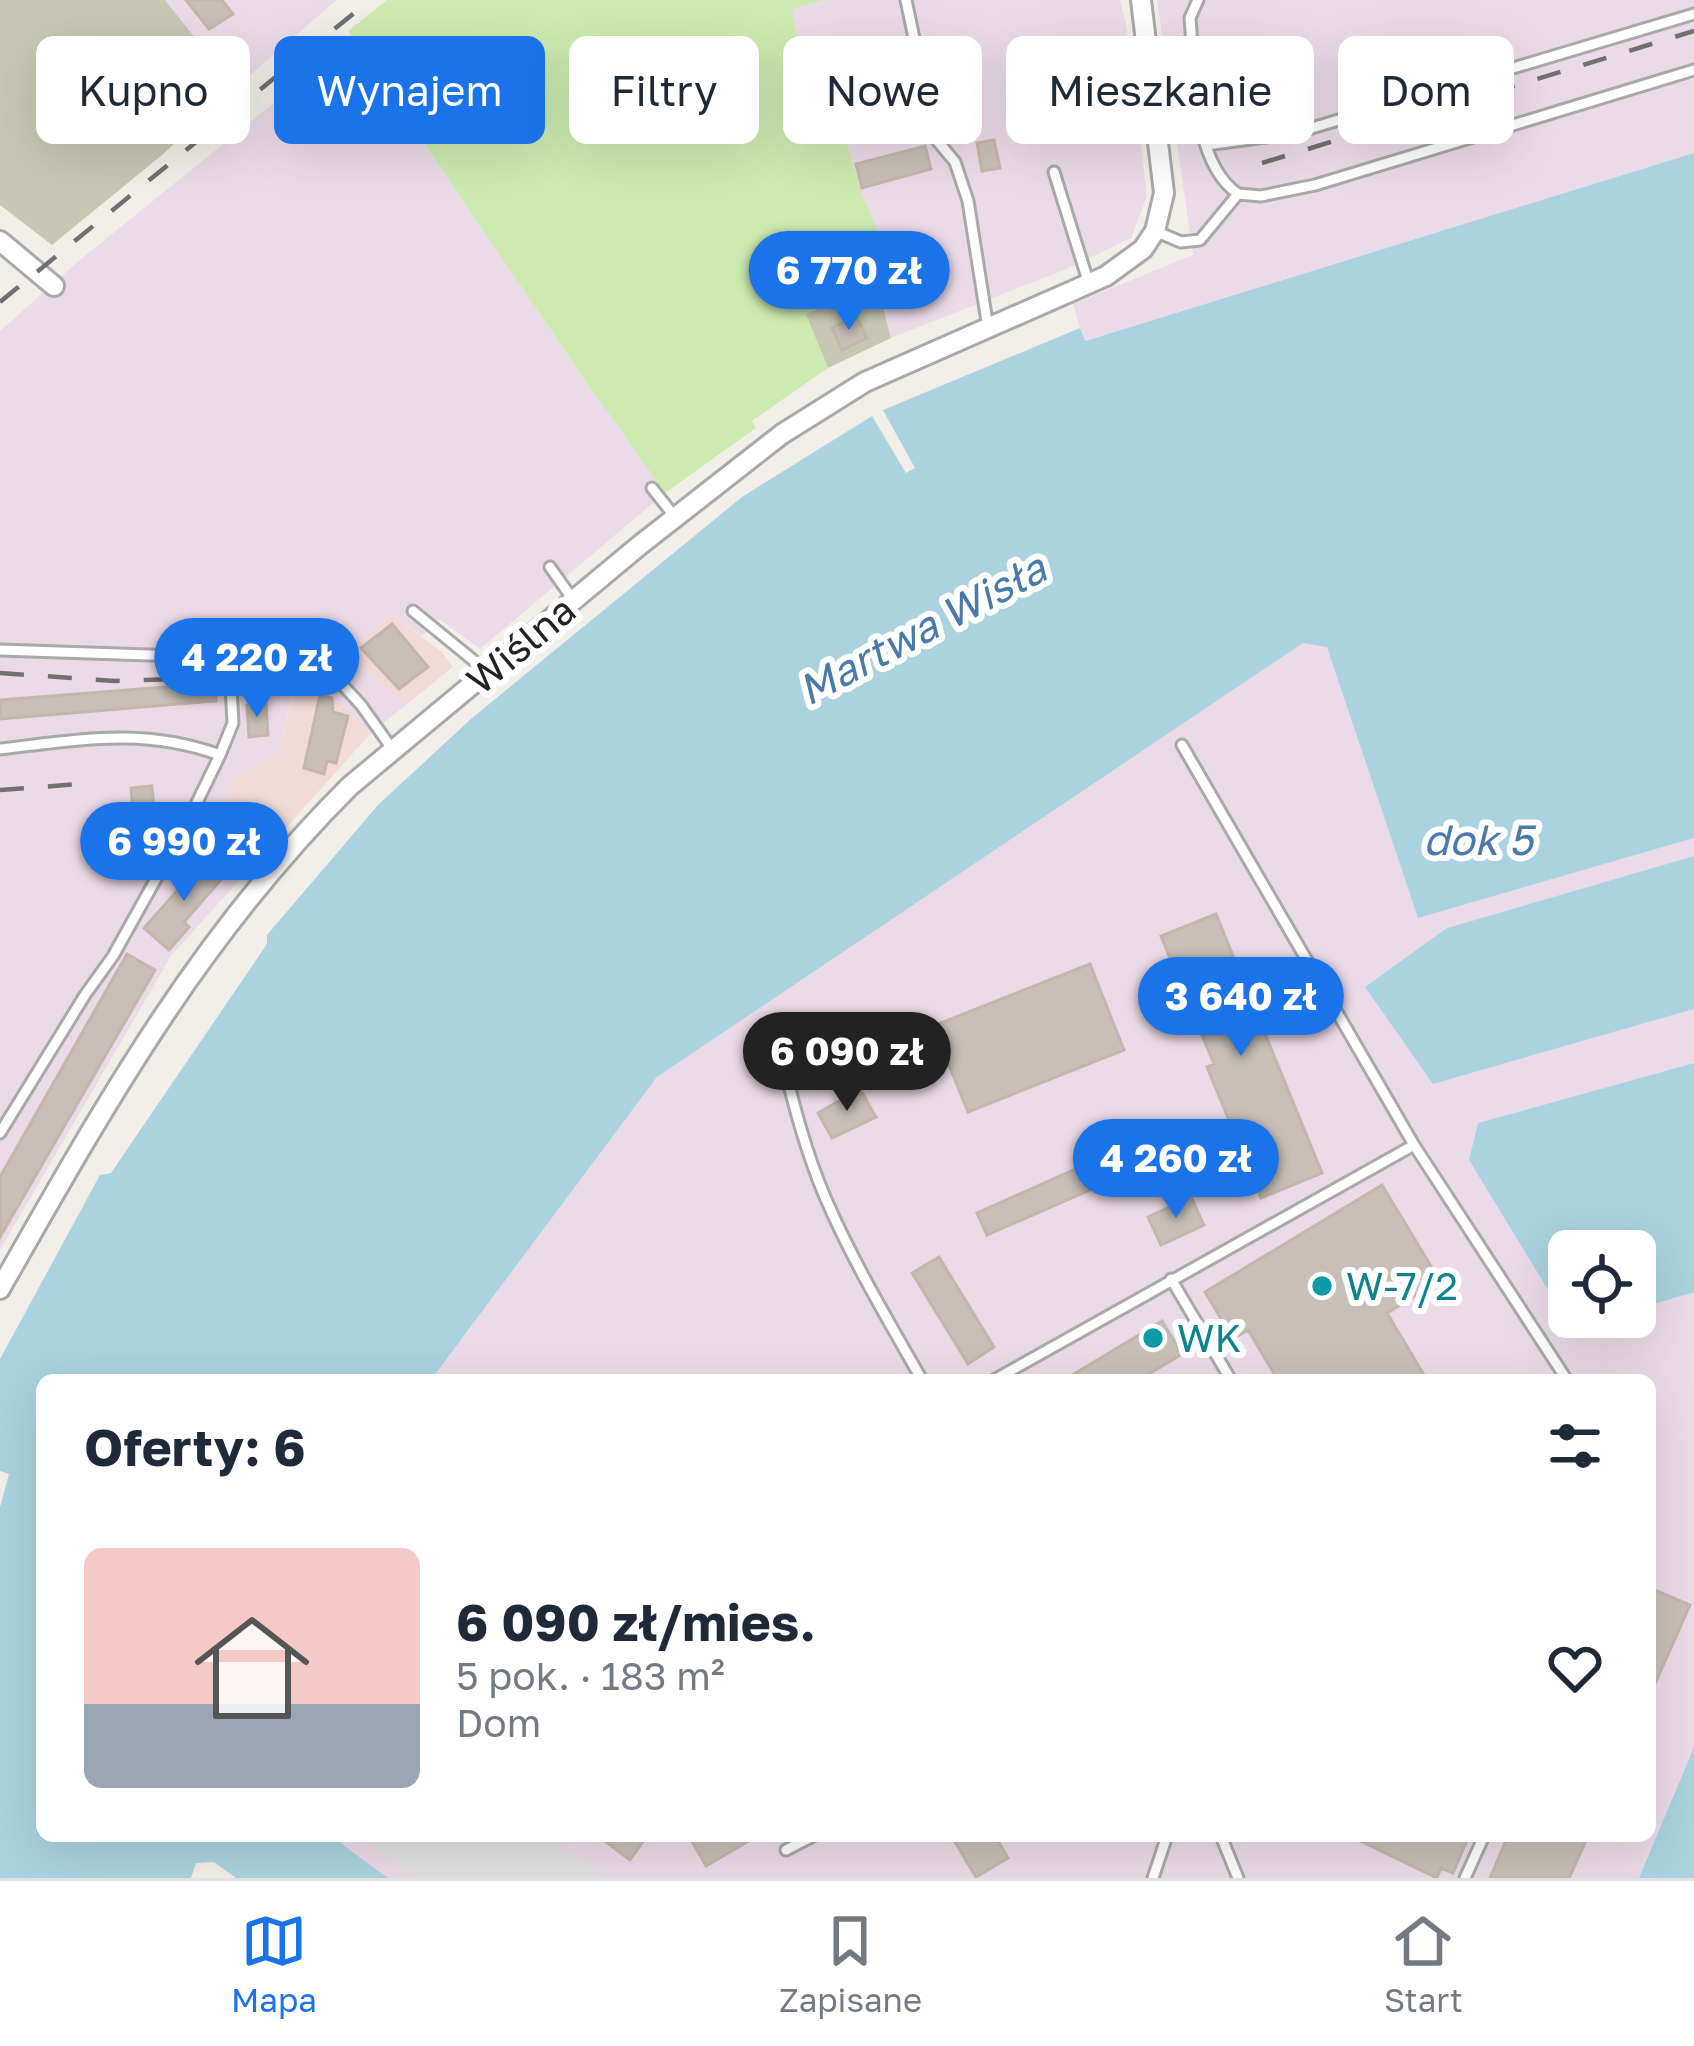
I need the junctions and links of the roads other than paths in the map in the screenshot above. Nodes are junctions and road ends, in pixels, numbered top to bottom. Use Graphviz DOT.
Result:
graph roads {
  1 [pos="906,0"];
  2 [pos="1141,0"];
  3 [pos="1198,0"];
  4 [pos="1694,14"];
  5 [pos="1694,70"];
  6 [pos="1205,145"];
  7 [pos="1054,172"];
  8 [pos="1238,194"];
  9 [pos="1155,231"];
  10 [pos="0,241"];
  11 [pos="1089,284"];
  12 [pos="54,286"];
  13 [pos="988,328"];
  14 [pos="652,488"];
  15 [pos="676,518"];
  16 [pos="550,566"];
  17 [pos="574,601"];
  18 [pos="412,610"];
  19 [pos="0,650"];
  20 [pos="317,657"];
  21 [pos="485,676"];
  22 [pos="1182,745"];
  23 [pos="0,749"];
  24 [pos="393,751"];
  25 [pos="220,754"];
  26 [pos="781,1052"];
  27 [pos="0,1133"];
  28 [pos="1414,1144"];
  29 [pos="1172,1279"];
  30 [pos="0,1288"];
  31 [pos="919,1374"];
  32 [pos="1005,1374"];
  33 [pos="1227,1374"];
  34 [pos="1563,1374"];
  35 [pos="801,1842"];
  36 [pos="1165,1842"];
  37 [pos="1223,1842"];
  38 [pos="1481,1842"];
  39 [pos="786,1850"];
  40 [pos="1153,1878"];
  41 [pos="1238,1878"];
  42 [pos="1465,1878"];
  1 -- 13 [label="lane"];
  2 -- 9 [label="street"];
  3 -- 6 [label="lane"];
  4 -- 6 [label="lane"];
  5 -- 8 [label="lane"];
  6 -- 8 [label="lane"];
  7 -- 11 [label="lane"];
  8 -- 9 [label="lane"];
  9 -- 11 [label="street, Wiślna"];
  10 -- 12 [label="street"];
  11 -- 13 [label="street, Wiślna"];
  13 -- 15 [label="street, Wiślna"];
  14 -- 15 [label="lane"];
  15 -- 17 [label="street, Wiślna"];
  16 -- 17 [label="lane"];
  17 -- 21 [label="street, Wiślna"];
  18 -- 21 [label="lane"];
  19 -- 25 [label="lane"];
  20 -- 24 [label="lane"];
  21 -- 24 [label="street, Wiślna"];
  22 -- 28 [label="lane"];
  23 -- 25 [label="lane"];
  24 -- 30 [label="street, Wiślna"];
  25 -- 27 [label="lane"];
  26 -- 31 [label="lane"];
  28 -- 29 [label="lane"];
  28 -- 34 [label="lane"];
  29 -- 32 [label="lane"];
  29 -- 33 [label="lane"];
  35 -- 39 [label="lane"];
  36 -- 40 [label="lane"];
  37 -- 41 [label="lane"];
  38 -- 42 [label="lane"];
}
